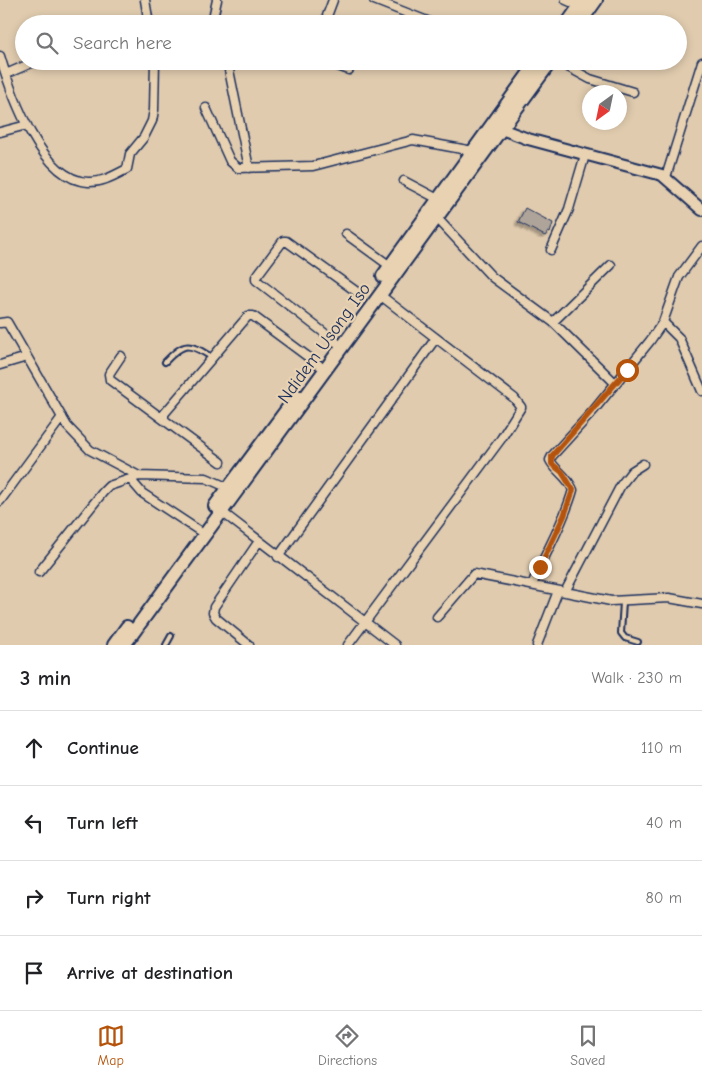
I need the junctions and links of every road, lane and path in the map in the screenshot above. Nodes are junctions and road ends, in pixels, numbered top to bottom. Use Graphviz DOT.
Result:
graph roads {
  1 [pos="145,0"];
  2 [pos="218,0"];
  3 [pos="333,0"];
  4 [pos="374,0"];
  5 [pos="566,0"];
  6 [pos="596,0"];
  7 [pos="582,3"];
  8 [pos="148,15"];
  9 [pos="214,15"];
  10 [pos="327,15"];
  11 [pos="412,15"];
  12 [pos="573,15"];
  13 [pos="585,15"];
  14 [pos="0,56"];
  15 [pos="702,62"];
  16 [pos="15,70"];
  17 [pos="155,70"];
  18 [pos="230,70"];
  19 [pos="532,70"];
  20 [pos="543,70"];
  21 [pos="574,70"];
  22 [pos="6,74"];
  23 [pos="633,92"];
  24 [pos="206,108"];
  25 [pos="27,125"];
  26 [pos="495,127"];
  27 [pos="0,132"];
  28 [pos="473,151"];
  29 [pos="585,154"];
  30 [pos="249,168"];
  31 [pos="666,177"];
  32 [pos="404,181"];
  33 [pos="438,198"];
  34 [pos="702,210"];
  35 [pos="436,217"];
  36 [pos="346,234"];
  37 [pos="702,246"];
  38 [pos="551,250"];
  39 [pos="611,265"];
  40 [pos="390,266"];
  41 [pos="357,292"];
  42 [pos="380,295"];
  43 [pos="554,322"];
  44 [pos="663,322"];
  45 [pos="0,323"];
  46 [pos="436,338"];
  47 [pos="336,342"];
  48 [pos="121,356"];
  49 [pos="27,357"];
  50 [pos="213,358"];
  51 [pos="165,362"];
  52 [pos="0,365"];
  53 [pos="319,365"];
  54 [pos="616,384"];
  55 [pos="702,391"];
  56 [pos="62,417"];
  57 [pos="164,419"];
  58 [pos="221,462"];
  59 [pos="642,464"];
  60 [pos="139,476"];
  61 [pos="130,479"];
  62 [pos="229,488"];
  63 [pos="0,501"];
  64 [pos="222,512"];
  65 [pos="198,530"];
  66 [pos="259,541"];
  67 [pos="278,557"];
  68 [pos="39,572"];
  69 [pos="532,585"];
  70 [pos="561,591"];
  71 [pos="623,602"];
  72 [pos="702,604"];
  73 [pos="437,617"];
  74 [pos="364,623"];
  75 [pos="171,636"];
  76 [pos="638,642"];
  77 [pos="114,645"];
  78 [pos="124,645"];
  79 [pos="166,645"];
  80 [pos="249,645"];
  81 [pos="348,645"];
  82 [pos="395,645"];
  83 [pos="537,645"];
  1 -- 8 [label="street"];
  2 -- 9 [label="street"];
  3 -- 10 [label="street"];
  4 -- 11 [label="street"];
  5 -- 7 [label="street"];
  6 -- 13 [label="highway"];
  7 -- 12 [label="highway"];
  14 -- 22 [label="street"];
  15 -- 31 [label="street"];
  16 -- 22 [label="street"];
  17 -- 25 [label="street"];
  18 -- 30 [label="street"];
  19 -- 26 [label="highway, Ndidem Usong Iso"];
  20 -- 26 [label="highway, Ndidem Usong Iso"];
  21 -- 23 [label="street"];
  22 -- 25 [label="street"];
  24 -- 30 [label="street"];
  25 -- 27 [label="street"];
  26 -- 28 [label="highway, Ndidem Usong Iso"];
  26 -- 29 [label="street"];
  26 -- 35 [label="highway, Ndidem Usong Iso"];
  28 -- 30 [label="street"];
  28 -- 33 [label="highway, Ndidem Usong Iso"];
  29 -- 31 [label="street"];
  29 -- 38 [label="street"];
  31 -- 34 [label="street"];
  32 -- 33 [label="street"];
  33 -- 40 [label="highway, Ndidem Usong Iso"];
  35 -- 42 [label="highway, Ndidem Usong Iso"];
  35 -- 43 [label="street"];
  36 -- 40 [label="street"];
  37 -- 44 [label="street"];
  39 -- 43 [label="street"];
  40 -- 47 [label="highway, Ndidem Usong Iso"];
  41 -- 47 [label="street"];
  42 -- 46 [label="street"];
  42 -- 64 [label="highway, Ndidem Usong Iso"];
  43 -- 54 [label="street"];
  44 -- 54 [label="street"];
  44 -- 55 [label="street"];
  45 -- 49 [label="street"];
  46 -- 67 [label="street"];
  46 -- 74 [label="street"];
  47 -- 53 [label="highway, Ndidem Usong Iso"];
  48 -- 57 [label="street"];
  49 -- 52 [label="street"];
  49 -- 56 [label="street"];
  50 -- 51 [label="lane"];
  50 -- 53 [label="street"];
  50 -- 57 [label="street"];
  53 -- 62 [label="highway, Ndidem Usong Iso"];
  54 -- 69 [label="street"];
  56 -- 60 [label="street"];
  56 -- 63 [label="street"];
  57 -- 58 [label="street"];
  59 -- 70 [label="street"];
  60 -- 61 [label="street"];
  60 -- 62 [label="street"];
  61 -- 65 [label="street"];
  61 -- 68 [label="street"];
  62 -- 65 [label="highway, Ndidem Usong Iso"];
  64 -- 66 [label="street"];
  64 -- 78 [label="highway, Ndidem Usong Iso"];
  65 -- 77 [label="highway, Ndidem Usong Iso"];
  66 -- 67 [label="street"];
  66 -- 80 [label="street"];
  67 -- 74 [label="street"];
  69 -- 70 [label="street"];
  69 -- 73 [label="street"];
  70 -- 71 [label="street"];
  70 -- 83 [label="street"];
  71 -- 72 [label="street"];
  71 -- 76 [label="lane"];
  74 -- 81 [label="street"];
  74 -- 82 [label="street"];
  75 -- 79 [label="lane"];
}
